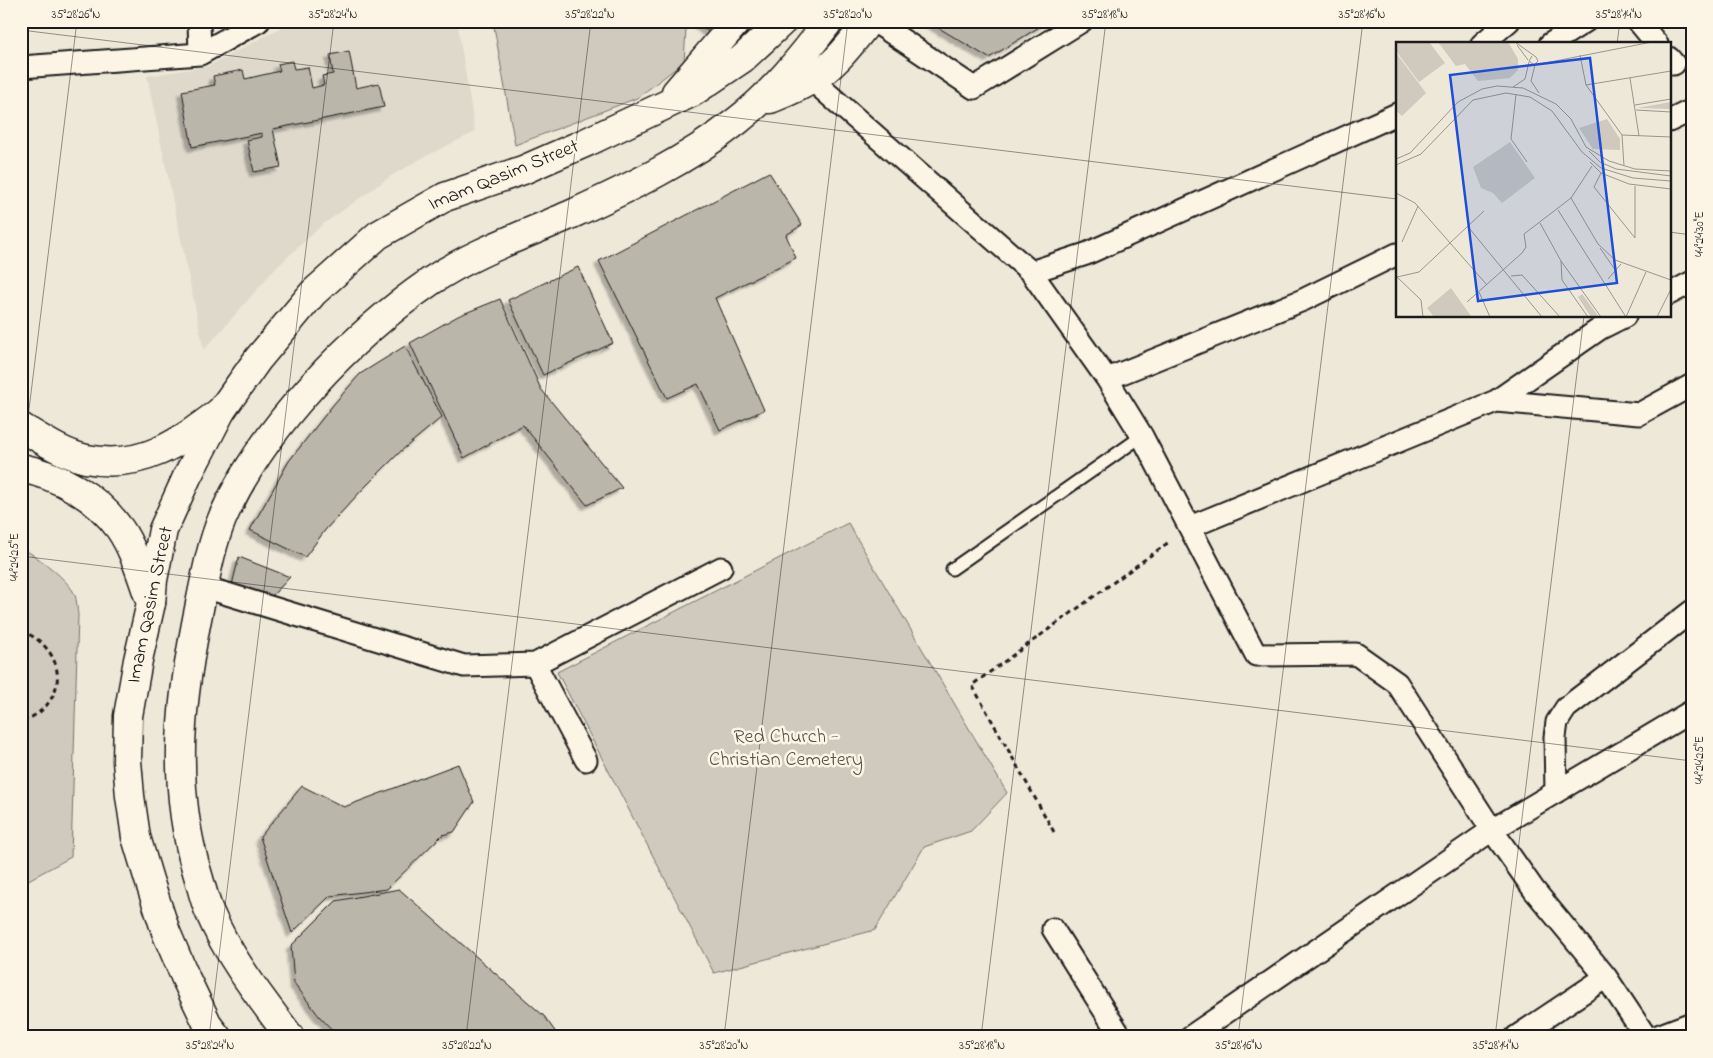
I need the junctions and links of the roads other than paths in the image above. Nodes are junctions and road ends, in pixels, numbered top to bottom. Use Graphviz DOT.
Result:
graph roads {
  1 [pos="199,21"];
  2 [pos="258,21"];
  3 [pos="737,21"];
  4 [pos="784,21"];
  5 [pos="829,21"];
  6 [pos="869,21"];
  7 [pos="874,21"];
  8 [pos="1082,21"];
  9 [pos="1509,21"];
  10 [pos="1586,21"];
  11 [pos="1638,21"];
  12 [pos="1484,42"];
  13 [pos="1553,42"];
  14 [pos="1655,42"];
  15 [pos="200,54"];
  16 [pos="21,67"];
  17 [pos="803,73"];
  18 [pos="663,107"];
  19 [pos="1692,110"];
  20 [pos="1396,114"];
  21 [pos="1670,120"];
  22 [pos="1396,254"];
  23 [pos="1031,272"];
  24 [pos="1692,282"];
  25 [pos="1670,293"];
  26 [pos="1621,318"];
  27 [pos="1107,379"];
  28 [pos="1692,385"];
  29 [pos="1496,402"];
  30 [pos="222,411"];
  31 [pos="21,427"];
  32 [pos="1142,436"];
  33 [pos="21,468"];
  34 [pos="1190,527"];
  35 [pos="721,568"];
  36 [pos="952,570"];
  37 [pos="204,587"];
  38 [pos="151,603"];
  39 [pos="1692,611"];
  40 [pos="535,664"];
  41 [pos="1692,711"];
  42 [pos="586,760"];
  43 [pos="1556,792"];
  44 [pos="1492,830"];
  45 [pos="1053,930"];
  46 [pos="1606,977"];
  47 [pos="1692,1023"];
  48 [pos="217,1037"];
  49 [pos="290,1037"];
  50 [pos="1122,1037"];
  51 [pos="1190,1037"];
  52 [pos="1516,1037"];
  53 [pos="1646,1037"];
  54 [pos="1655,1037"];
  1 -- 15 [label="street"];
  2 -- 15 [label="street"];
  3 -- 18 [label="main road, Imam Qasim Street"];
  4 -- 18 [label="main road"];
  5 -- 17 [label="main road"];
  6 -- 17 [label="main road"];
  7 -- 8 [label="street"];
  9 -- 12 [label="street"];
  10 -- 13 [label="street"];
  11 -- 14 [label="street"];
  15 -- 16 [label="street"];
  17 -- 23 [label="street"];
  17 -- 37 [label="main road"];
  18 -- 30 [label="main road, Imam Qasim Street"];
  19 -- 21 [label="street"];
  20 -- 23 [label="street"];
  22 -- 27 [label="street"];
  23 -- 27 [label="street"];
  24 -- 25 [label="street"];
  26 -- 29 [label="street"];
  27 -- 32 [label="street"];
  28 -- 29 [label="street"];
  29 -- 34 [label="street"];
  30 -- 31 [label="main road"];
  30 -- 38 [label="main road, Imam Qasim Street"];
  32 -- 34 [label="street"];
  32 -- 36 [label="lane"];
  33 -- 38 [label="main road"];
  34 -- 44 [label="street"];
  35 -- 40 [label="street"];
  37 -- 40 [label="street"];
  37 -- 49 [label="main road"];
  38 -- 48 [label="main road, Imam Qasim Street"];
  39 -- 43 [label="street"];
  40 -- 42 [label="street"];
  41 -- 43 [label="street"];
  43 -- 44 [label="street"];
  44 -- 46 [label="street"];
  44 -- 51 [label="street"];
  45 -- 50 [label="street"];
  46 -- 52 [label="street"];
  46 -- 53 [label="street"];
  47 -- 54 [label="street"];
}
